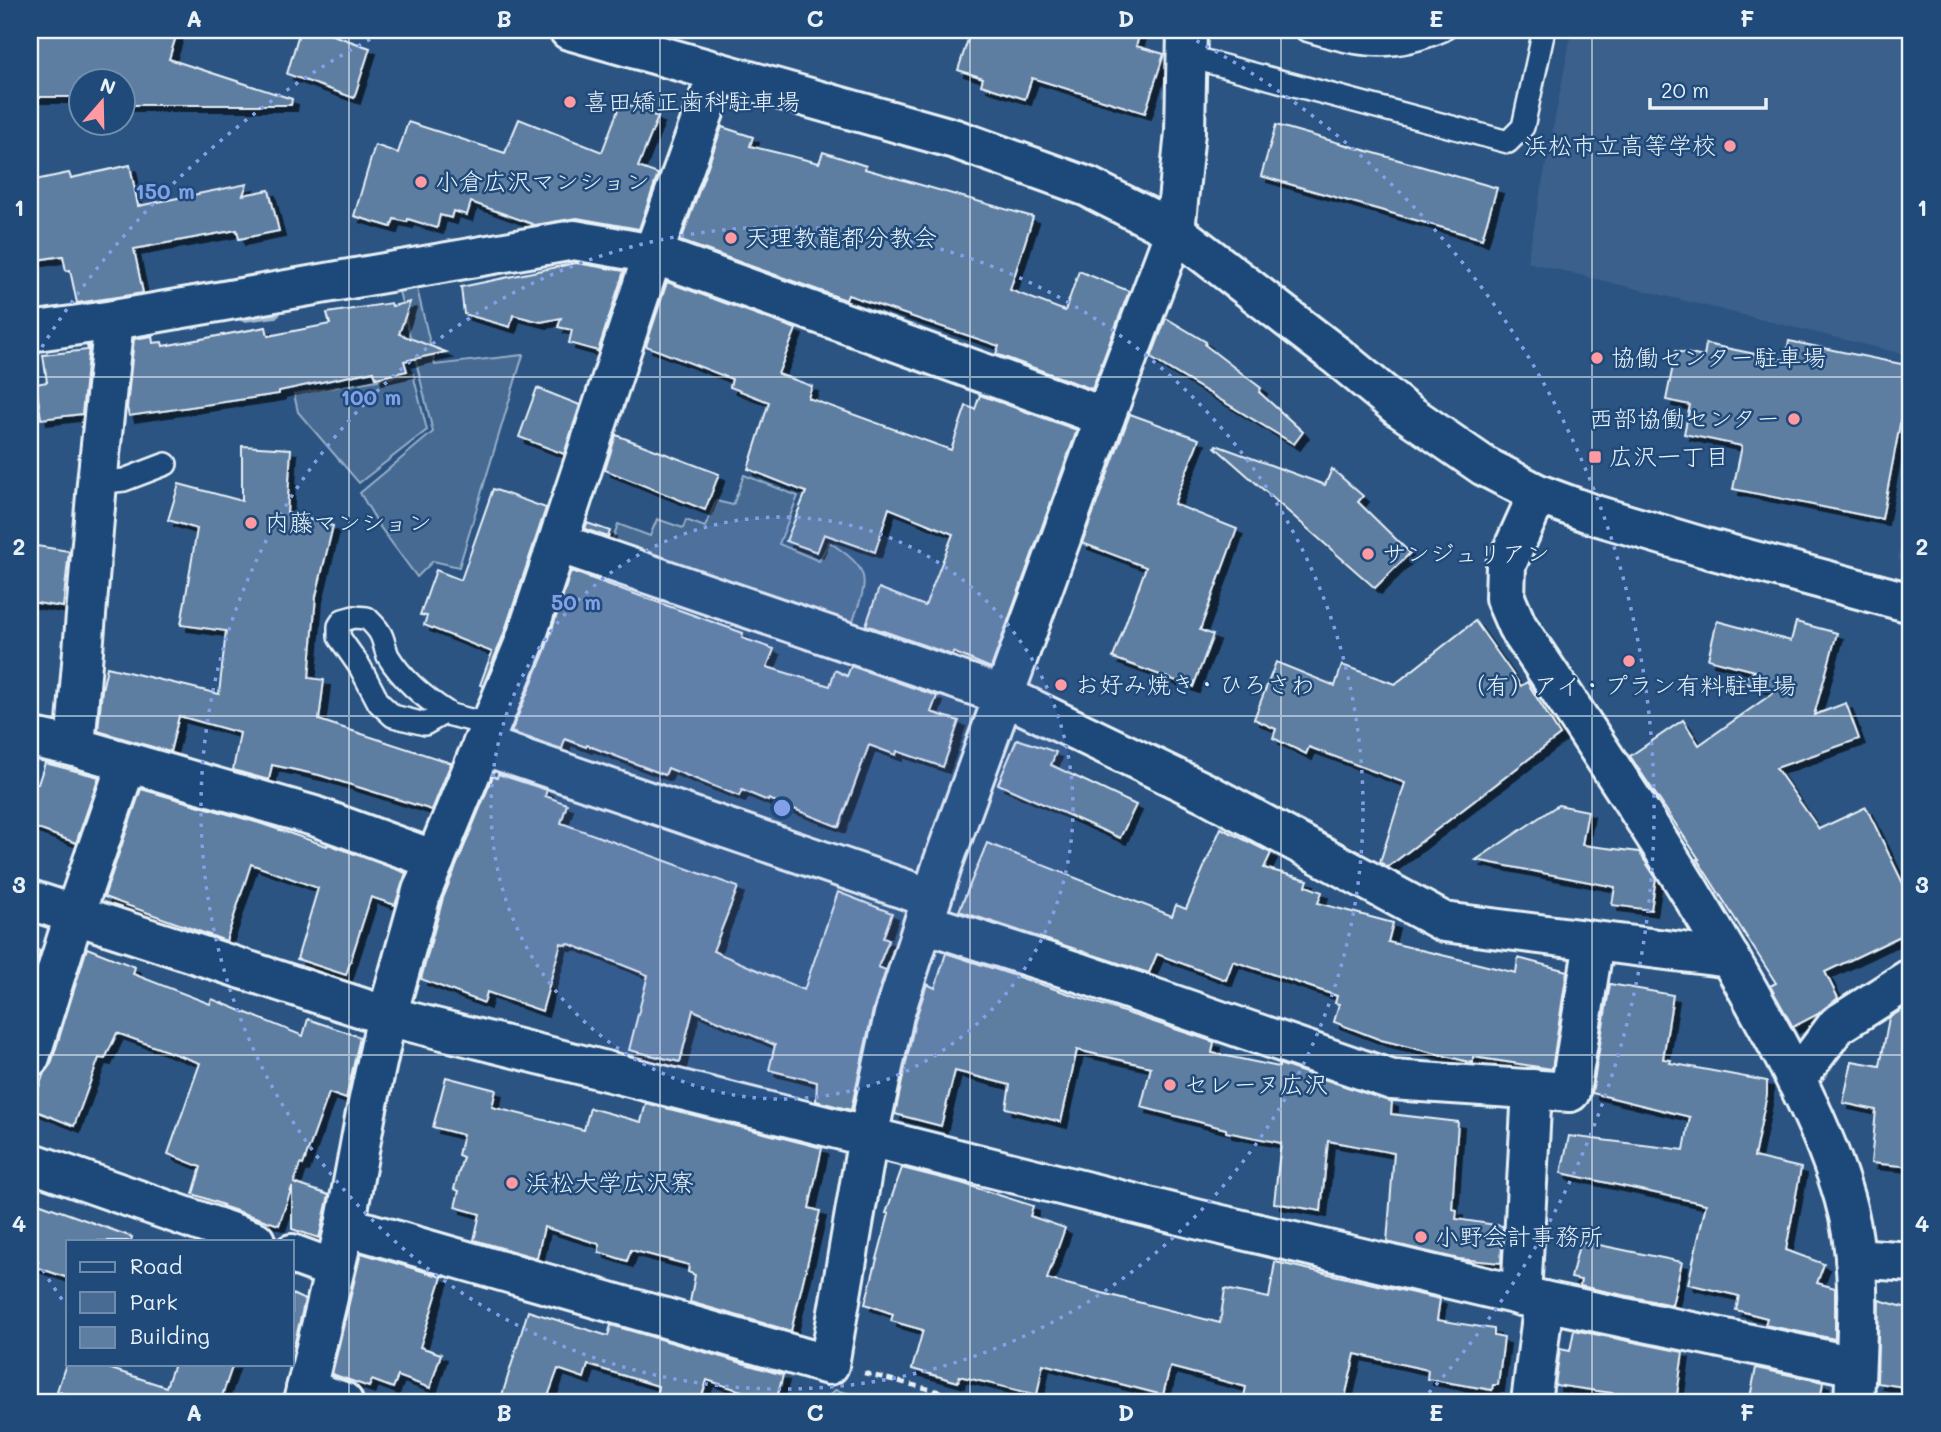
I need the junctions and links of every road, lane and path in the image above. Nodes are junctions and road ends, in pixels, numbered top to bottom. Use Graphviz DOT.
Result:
graph roads {
  1 [pos="569,30"];
  2 [pos="1306,30"];
  3 [pos="1443,30"];
  4 [pos="1544,30"];
  5 [pos="1186,43"];
  6 [pos="718,73"];
  7 [pos="1175,231"];
  8 [pos="653,254"];
  9 [pos="114,320"];
  10 [pos="30,332"];
  11 [pos="1105,417"];
  12 [pos="166,464"];
  13 [pos="97,483"];
  14 [pos="1538,494"];
  15 [pos="558,544"];
  16 [pos="1911,603"];
  17 [pos="1005,696"];
  18 [pos="446,712"];
  19 [pos="486,735"];
  20 [pos="30,737"];
  21 [pos="75,747"];
  22 [pos="127,762"];
  23 [pos="435,860"];
  24 [pos="30,900"];
  25 [pos="928,910"];
  26 [pos="74,916"];
  27 [pos="1594,942"];
  28 [pos="1730,958"];
  29 [pos="1911,978"];
  30 [pos="387,1016"];
  31 [pos="30,1058"];
  32 [pos="1796,1080"];
  33 [pos="1532,1090"];
  34 [pos="868,1137"];
  35 [pos="30,1162"];
  36 [pos="345,1226"];
  37 [pos="252,1240"];
  38 [pos="294,1255"];
  39 [pos="1855,1258"];
  40 [pos="1911,1262"];
  41 [pos="333,1269"];
  42 [pos="1532,1298"];
  43 [pos="829,1365"];
  44 [pos="1855,1384"];
  45 [pos="304,1396"];
  46 [pos="343,1402"];
  47 [pos="982,1402"];
  48 [pos="1531,1402"];
  1 -- 6 [label="street"];
  2 -- 3 [label="lane"];
  4 -- 5 [label="lane"];
  5 -- 7 [label="street"];
  6 -- 7 [label="street"];
  6 -- 8 [label="street"];
  7 -- 11 [label="street"];
  7 -- 14 [label="street"];
  8 -- 9 [label="street"];
  8 -- 11 [label="street"];
  8 -- 15 [label="street"];
  9 -- 10 [label="street"];
  9 -- 13 [label="street"];
  11 -- 17 [label="street"];
  12 -- 13 [label="lane"];
  13 -- 21 [label="street"];
  14 -- 16 [label="street"];
  14 -- 28 [label="street"];
  15 -- 17 [label="street"];
  15 -- 19 [label="street"];
  17 -- 25 [label="street"];
  17 -- 27 [label="street"];
  18 -- 18 [label="lane"];
  18 -- 19 [label="lane"];
  19 -- 23 [label="street"];
  19 -- 25 [label="street"];
  20 -- 21 [label="street"];
  21 -- 22 [label="street"];
  22 -- 23 [label="street"];
  22 -- 26 [label="street"];
  23 -- 30 [label="street"];
  24 -- 26 [label="street"];
  25 -- 33 [label="street"];
  25 -- 34 [label="street"];
  26 -- 30 [label="street"];
  26 -- 31 [label="street"];
  27 -- 28 [label="street"];
  27 -- 33 [label="street"];
  28 -- 32 [label="street"];
  29 -- 32 [label="street"];
  30 -- 34 [label="street"];
  30 -- 36 [label="street"];
  32 -- 39 [label="street"];
  33 -- 42 [label="street"];
  34 -- 42 [label="street"];
  34 -- 43 [label="street"];
  35 -- 37 [label="street"];
  36 -- 41 [label="street"];
  36 -- 43 [label="street"];
  38 -- 41 [label="street"];
  39 -- 40 [label="street"];
  39 -- 44 [label="street"];
  41 -- 45 [label="street"];
  42 -- 44 [label="street"];
  42 -- 48 [label="street"];
  43 -- 47 [label="path"];
  45 -- 46 [label="street"];
}
